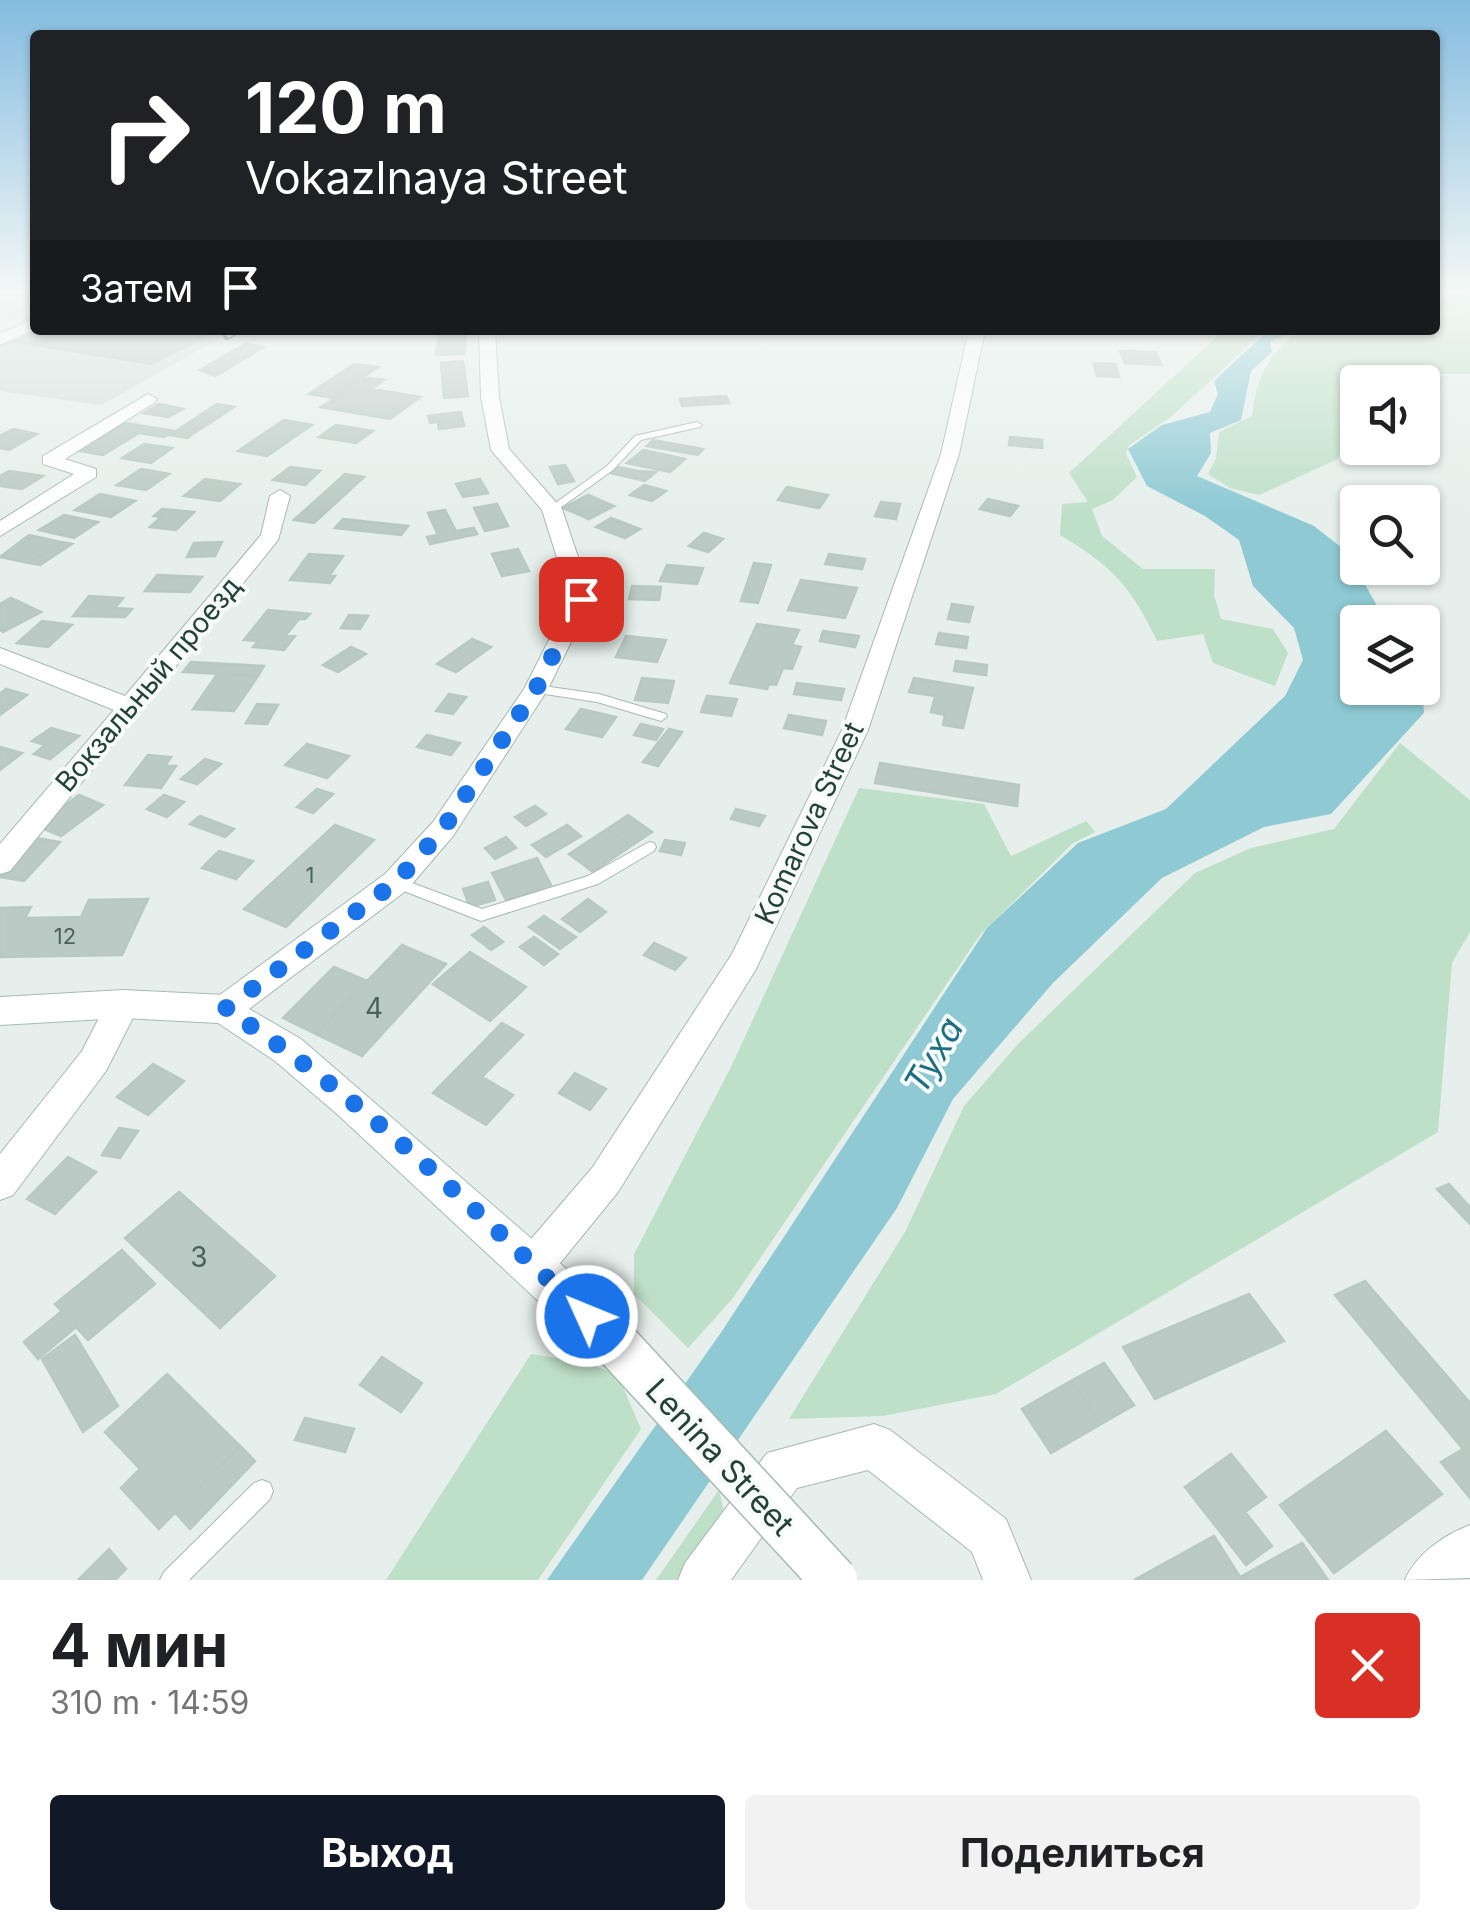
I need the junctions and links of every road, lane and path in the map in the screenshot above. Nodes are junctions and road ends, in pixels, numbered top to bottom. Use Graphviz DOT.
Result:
graph roads {
  1 [pos="489,365"];
  2 [pos="969,365"];
  3 [pos="148,399"];
  4 [pos="697,425"];
  5 [pos="280,496"];
  6 [pos="552,509"];
  7 [pos="0,530"];
  8 [pos="0,654"];
  9 [pos="536,689"];
  10 [pos="127,706"];
  11 [pos="661,717"];
  12 [pos="648,847"];
  13 [pos="0,864"];
  14 [pos="396,882"];
  15 [pos="123,1004"];
  16 [pos="225,1009"];
  17 [pos="0,1010"];
  18 [pos="0,1183"];
  19 [pos="534,1265"];
  20 [pos="262,1491"];
  21 [pos="1470,1548"];
  22 [pos="172,1580"];
  23 [pos="702,1580"];
  24 [pos="834,1580"];
  25 [pos="1008,1580"];
  26 [pos="1429,1580"];
  1 -- 6 [label="street"];
  2 -- 19 [label="street, Komarova Street"];
  3 -- 7 [label="street"];
  4 -- 6 [label="lane"];
  5 -- 10 [label="street, Вокзальный проезд"];
  6 -- 9 [label="street"];
  8 -- 10 [label="street"];
  9 -- 11 [label="lane"];
  9 -- 14 [label="street"];
  10 -- 13 [label="street, Вокзальный проезд"];
  12 -- 14 [label="lane"];
  14 -- 16 [label="street"];
  15 -- 16 [label="main road"];
  15 -- 17 [label="main road"];
  15 -- 18 [label="street"];
  16 -- 19 [label="main road, Lenina Street"];
  19 -- 24 [label="main road, Lenina Street, bridge"];
  20 -- 22 [label="lane"];
  21 -- 26 [label="street"];
  23 -- 25 [label="street"];
}
